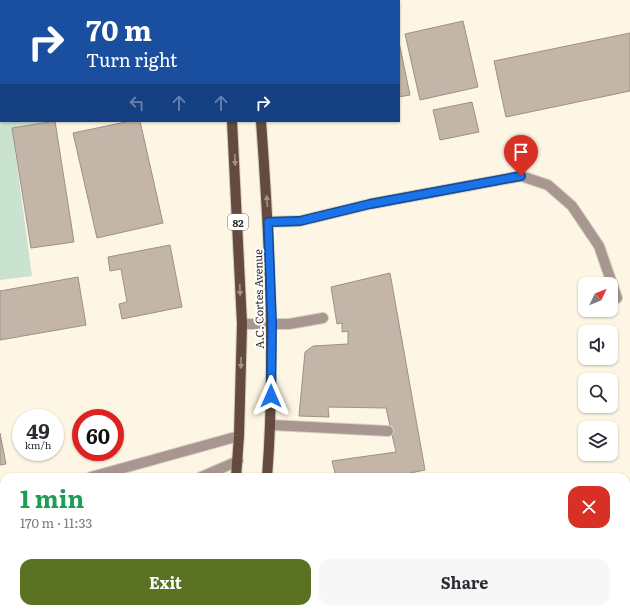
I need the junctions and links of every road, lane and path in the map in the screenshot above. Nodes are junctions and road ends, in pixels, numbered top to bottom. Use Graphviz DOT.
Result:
graph roads {
  1 [pos="232,122"];
  2 [pos="261,122"];
  3 [pos="268,222"];
  4 [pos="610,277"];
  5 [pos="323,318"];
  6 [pos="242,324"];
  7 [pos="272,324"];
  8 [pos="271,425"];
  9 [pos="388,431"];
  10 [pos="239,436"];
  11 [pos="238,461"];
  12 [pos="105,473"];
  13 [pos="210,473"];
  14 [pos="236,473"];
  15 [pos="267,473"];
  1 -- 6 [label="main road, A.C. Cortes Avenue / 82, one-way"];
  3 -- 2 [label="main road, A.C. Cortes Avenue, one-way"];
  3 -- 4 [label="lane"];
  3 -- 7 [label="main road, A.C. Cortes Avenue"];
  5 -- 7 [label="lane"];
  6 -- 7 [label="lane"];
  6 -- 10 [label="main road, A.C. Cortes Avenue / 82, one-way"];
  7 -- 8 [label="main road, A.C. Cortes Avenue"];
  8 -- 9 [label="lane"];
  8 -- 15 [label="main road, A.C. Cortes Avenue"];
  10 -- 11 [label="main road, A.C. Cortes Avenue / 82"];
  10 -- 12 [label="lane"];
  11 -- 13 [label="lane"];
  11 -- 14 [label="main road, A.C. Cortes Avenue / 82"];
}
